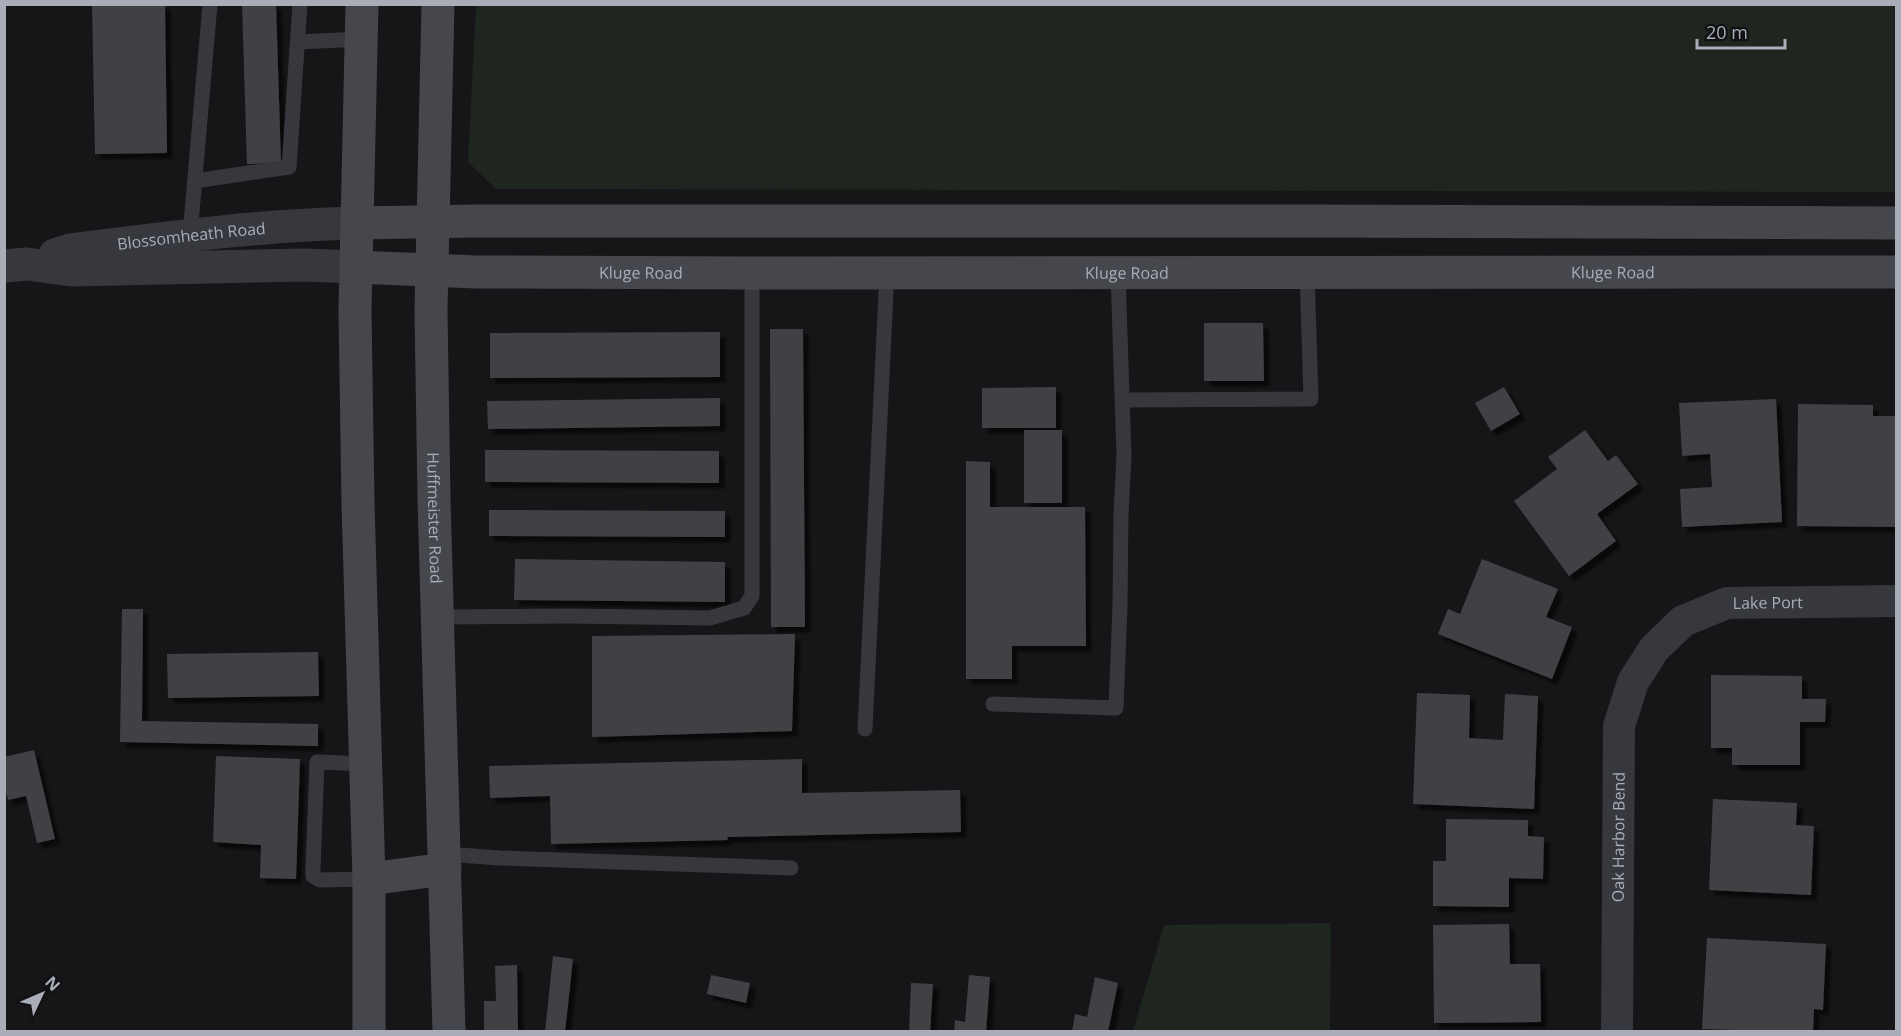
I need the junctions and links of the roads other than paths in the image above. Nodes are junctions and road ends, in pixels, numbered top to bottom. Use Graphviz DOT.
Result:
graph roads {
  1 [pos="210,4"];
  2 [pos="300,4"];
  3 [pos="362,4"];
  4 [pos="438,4"];
  5 [pos="361,39"];
  6 [pos="298,42"];
  7 [pos="195,181"];
  8 [pos="1308,221"];
  9 [pos="433,222"];
  10 [pos="357,223"];
  11 [pos="1896,223"];
  12 [pos="190,235"];
  13 [pos="16,265"];
  14 [pos="356,267"];
  15 [pos="432,270"];
  16 [pos="887,272"];
  17 [pos="1307,272"];
  18 [pos="1896,272"];
  19 [pos="752,273"];
  20 [pos="1118,273"];
  21 [pos="1123,400"];
  22 [pos="1896,601"];
  23 [pos="438,617"];
  24 [pos="1653,649"];
  25 [pos="993,704"];
  26 [pos="865,729"];
  27 [pos="366,764"];
  28 [pos="445,862"];
  29 [pos="791,868"];
  30 [pos="369,879"];
  31 [pos="369,1032"];
  32 [pos="449,1032"];
  33 [pos="1617,1032"];
  1 -- 7 [label="lane"];
  2 -- 6 [label="lane"];
  3 -- 5 [label="main road"];
  4 -- 9 [label="main road, Huffmeister Road"];
  5 -- 6 [label="lane"];
  5 -- 10 [label="main road"];
  6 -- 7 [label="lane"];
  7 -- 12 [label="lane"];
  8 -- 9 [label="main road"];
  8 -- 11 [label="main road"];
  8 -- 17 [label="main road"];
  9 -- 10 [label="main road"];
  9 -- 15 [label="main road, Huffmeister Road"];
  10 -- 12 [label="street, Blossomheath Road"];
  10 -- 14 [label="main road"];
  12 -- 13 [label="street, Blossomheath Road"];
  13 -- 14 [label="street, Blossomheath Road"];
  14 -- 15 [label="main road, Kluge Road"];
  14 -- 27 [label="main road"];
  15 -- 19 [label="main road, Kluge Road"];
  15 -- 23 [label="main road, Huffmeister Road"];
  16 -- 19 [label="main road, Kluge Road"];
  16 -- 20 [label="main road, Kluge Road"];
  16 -- 26 [label="lane"];
  17 -- 18 [label="main road, Kluge Road"];
  17 -- 20 [label="main road, Kluge Road"];
  17 -- 21 [label="lane"];
  19 -- 23 [label="lane"];
  20 -- 21 [label="lane"];
  21 -- 25 [label="lane"];
  22 -- 24 [label="street, Lake Port"];
  23 -- 28 [label="main road, Huffmeister Road"];
  24 -- 33 [label="street, Oak Harbor Bend"];
  27 -- 30 [label="main road"];
  27 -- 30 [label="lane"];
  28 -- 29 [label="lane"];
  28 -- 30 [label="main road"];
  28 -- 32 [label="main road, Huffmeister Road"];
  30 -- 31 [label="main road"];
}
